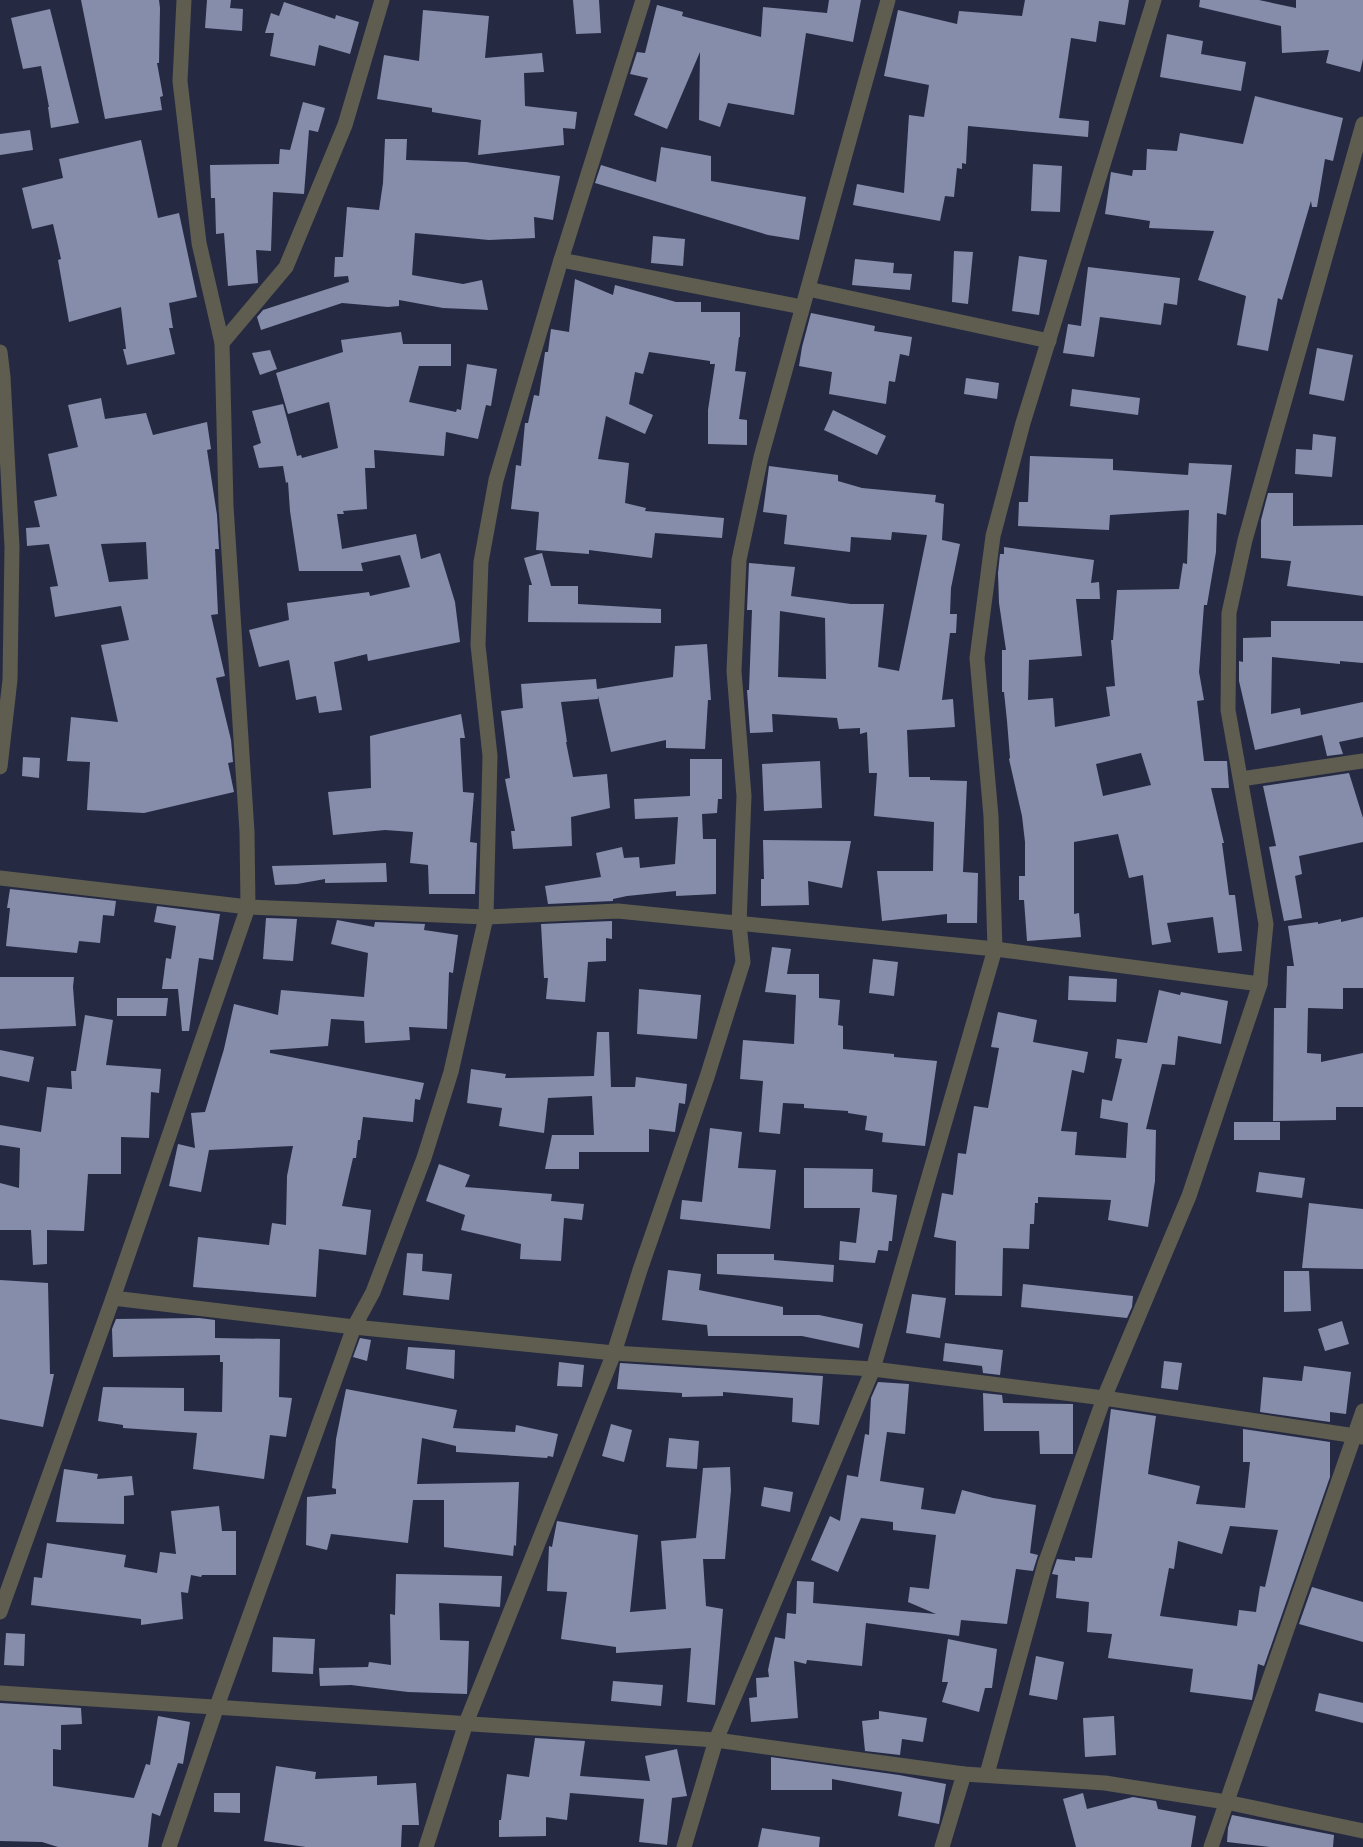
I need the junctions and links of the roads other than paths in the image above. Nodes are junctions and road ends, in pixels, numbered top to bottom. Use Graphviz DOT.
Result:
graph roads {
  1 [pos="184,0"];
  2 [pos="382,0"];
  3 [pos="643,0"];
  4 [pos="888,0"];
  5 [pos="1154,0"];
  6 [pos="1363,124"];
  7 [pos="561,260"];
  8 [pos="808,290"];
  9 [pos="802,307"];
  10 [pos="1049,341"];
  11 [pos="222,343"];
  12 [pos="0,352"];
  13 [pos="1363,761"];
  14 [pos="0,767"];
  15 [pos="1241,779"];
  16 [pos="0,878"];
  17 [pos="248,907"];
  18 [pos="486,917"];
  19 [pos="739,924"];
  20 [pos="995,949"];
  21 [pos="1260,984"];
  22 [pos="113,1298"];
  23 [pos="354,1327"];
  24 [pos="614,1353"];
  25 [pos="873,1369"];
  26 [pos="1104,1398"];
  27 [pos="1363,1411"];
  28 [pos="1359,1436"];
  29 [pos="0,1612"];
  30 [pos="0,1693"];
  31 [pos="217,1706"];
  32 [pos="466,1723"];
  33 [pos="716,1740"];
  34 [pos="964,1774"];
  35 [pos="987,1774"];
  36 [pos="1226,1802"];
  37 [pos="1363,1831"];
  38 [pos="169,1847"];
  39 [pos="426,1847"];
  40 [pos="684,1847"];
  41 [pos="942,1847"];
  42 [pos="1211,1847"];
  1 -- 11 [label="street"];
  2 -- 11 [label="street"];
  3 -- 7 [label="street"];
  4 -- 8 [label="street"];
  5 -- 10 [label="street"];
  6 -- 15 [label="street"];
  7 -- 9 [label="street"];
  7 -- 18 [label="street"];
  8 -- 9 [label="street"];
  8 -- 10 [label="street"];
  9 -- 19 [label="street"];
  10 -- 20 [label="street"];
  11 -- 17 [label="street"];
  12 -- 14 [label="street"];
  13 -- 15 [label="street"];
  15 -- 21 [label="street"];
  16 -- 17 [label="street"];
  17 -- 18 [label="street"];
  17 -- 22 [label="street"];
  18 -- 19 [label="street"];
  18 -- 23 [label="street"];
  19 -- 20 [label="street"];
  19 -- 24 [label="street"];
  20 -- 21 [label="street"];
  20 -- 25 [label="street"];
  21 -- 26 [label="street"];
  22 -- 23 [label="street"];
  22 -- 29 [label="street"];
  23 -- 24 [label="street"];
  23 -- 31 [label="street"];
  24 -- 25 [label="street"];
  24 -- 32 [label="street"];
  25 -- 26 [label="street"];
  25 -- 33 [label="street"];
  26 -- 28 [label="street"];
  26 -- 35 [label="street"];
  27 -- 28 [label="street"];
  28 -- 36 [label="street"];
  30 -- 31 [label="street"];
  31 -- 32 [label="street"];
  31 -- 38 [label="street"];
  32 -- 33 [label="street"];
  32 -- 39 [label="street"];
  33 -- 34 [label="street"];
  33 -- 40 [label="street"];
  34 -- 35 [label="street"];
  34 -- 41 [label="street"];
  35 -- 36 [label="street"];
  36 -- 37 [label="street"];
  36 -- 42 [label="street"];
}
